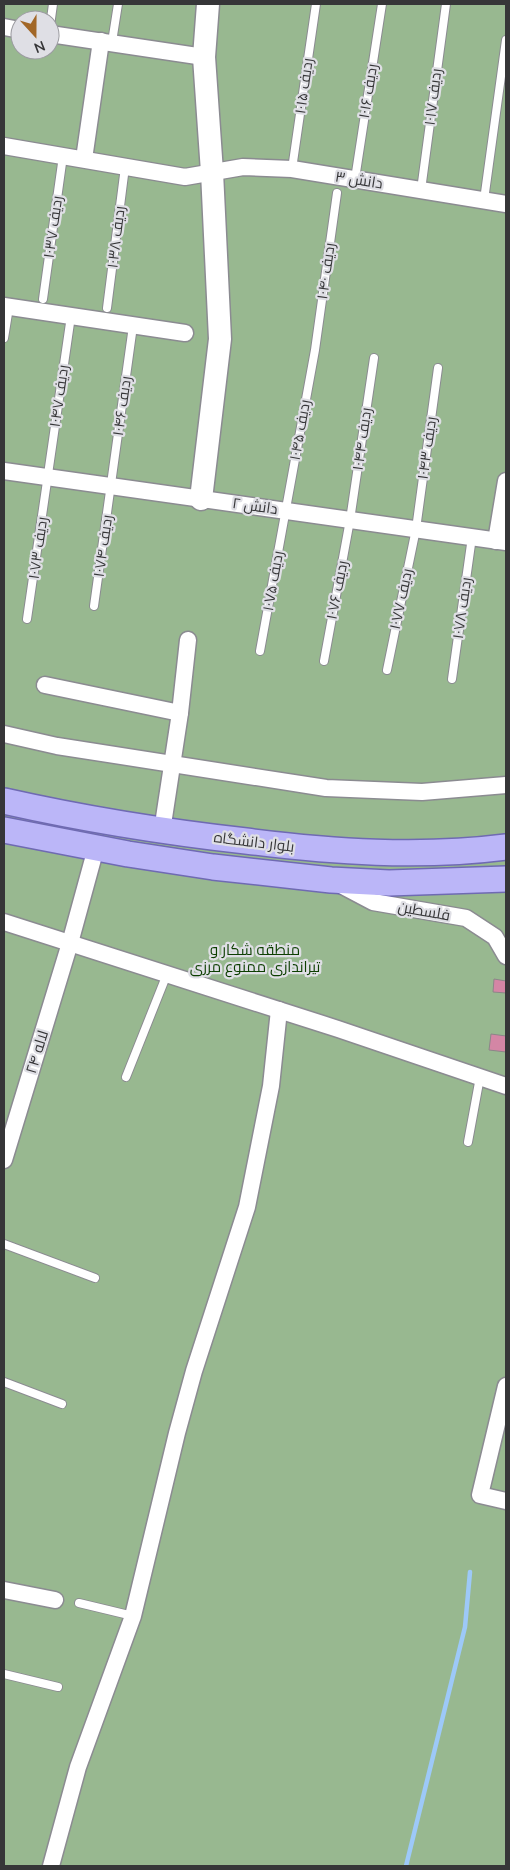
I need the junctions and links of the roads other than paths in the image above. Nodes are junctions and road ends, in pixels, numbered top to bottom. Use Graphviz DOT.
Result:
graph roads {
  1 [pos="118,4"];
  2 [pos="208,4"];
  3 [pos="316,4"];
  4 [pos="382,4"];
  5 [pos="446,4"];
  6 [pos="60,35"];
  7 [pos="506,40"];
  8 [pos="106,42"];
  9 [pos="204,57"];
  10 [pos="4,146"];
  11 [pos="63,156"];
  12 [pos="84,159"];
  13 [pos="125,166"];
  14 [pos="292,169"];
  15 [pos="212,172"];
  16 [pos="355,179"];
  17 [pos="421,190"];
  18 [pos="337,192"];
  19 [pos="484,200"];
  20 [pos="506,204"];
  21 [pos="43,299"];
  22 [pos="6,307"];
  23 [pos="107,308"];
  24 [pos="71,316"];
  25 [pos="133,326"];
  26 [pos="185,333"];
  27 [pos="4,338"];
  28 [pos="315,350"];
  29 [pos="374,358"];
  30 [pos="438,368"];
  31 [pos="4,471"];
  32 [pos="48,477"];
  33 [pos="506,481"];
  34 [pos="111,486"];
  35 [pos="201,499"];
  36 [pos="286,511"];
  37 [pos="350,520"];
  38 [pos="416,529"];
  39 [pos="472,537"];
  40 [pos="501,541"];
  41 [pos="94,606"];
  42 [pos="27,618"];
  43 [pos="188,640"];
  44 [pos="260,651"];
  45 [pos="324,660"];
  46 [pos="387,670"];
  47 [pos="452,679"];
  48 [pos="45,686"];
  49 [pos="180,713"];
  50 [pos="4,734"];
  51 [pos="173,764"];
  52 [pos="506,785"];
  53 [pos="4,801"];
  54 [pos="4,830"];
  55 [pos="162,831"];
  56 [pos="506,847"];
  57 [pos="96,848"];
  58 [pos="506,879"];
  59 [pos="331,880"];
  60 [pos="4,922"];
  61 [pos="70,943"];
  62 [pos="506,956"];
  63 [pos="167,974"];
  64 [pos="279,1010"];
  65 [pos="126,1077"];
  66 [pos="480,1077"];
  67 [pos="506,1086"];
  68 [pos="468,1142"];
  69 [pos="4,1160"];
  70 [pos="4,1244"];
  71 [pos="95,1278"];
  72 [pos="4,1382"];
  73 [pos="506,1386"];
  74 [pos="62,1404"];
  75 [pos="503,1409"];
  76 [pos="506,1501"];
  77 [pos="4,1590"];
  78 [pos="55,1600"];
  79 [pos="79,1603"];
  80 [pos="133,1616"];
  81 [pos="4,1674"];
  82 [pos="58,1687"];
  83 [pos="51,1866"];
  1 -- 8 [label="lane"];
  2 -- 9 [label="street"];
  3 -- 14 [label="lane, ردیف ۱۰۱۵"];
  4 -- 16 [label="lane, ردیف ۱۰۱۶"];
  5 -- 17 [label="lane, ردیف ۱۰۱۷"];
  6 -- 8 [label="street"];
  7 -- 19 [label="lane"];
  8 -- 9 [label="street"];
  8 -- 12 [label="street"];
  9 -- 15 [label="street"];
  10 -- 11 [label="street, دانش ۳"];
  11 -- 12 [label="street, دانش ۳"];
  11 -- 21 [label="lane, ردیف ۱۰۳۷"];
  12 -- 13 [label="street, دانش ۳"];
  13 -- 15 [label="street, دانش ۳"];
  13 -- 23 [label="lane, ردیف ۱۰۳۸"];
  14 -- 15 [label="street, دانش ۳"];
  14 -- 16 [label="street, دانش ۳"];
  15 -- 35 [label="street"];
  16 -- 17 [label="street, دانش ۳"];
  17 -- 19 [label="street, دانش ۳"];
  18 -- 28 [label="lane, ردیف ۱۰۴۰"];
  19 -- 20 [label="street, دانش ۳"];
  22 -- 24 [label="street"];
  22 -- 27 [label="lane"];
  24 -- 25 [label="street"];
  24 -- 32 [label="lane, ردیف ۱۰۴۷"];
  25 -- 26 [label="street"];
  25 -- 34 [label="lane, ردیف ۱۰۴۶"];
  28 -- 36 [label="lane, ردیف ۱۰۴۵"];
  29 -- 37 [label="lane, ردیف ۱۰۴۴"];
  30 -- 38 [label="lane, ردیف ۱۰۴۳"];
  31 -- 32 [label="street, دانش ۲"];
  32 -- 34 [label="street, دانش ۲"];
  32 -- 42 [label="lane, ردیف ۱۰۷۳"];
  33 -- 40 [label="street"];
  34 -- 35 [label="street, دانش ۲"];
  34 -- 41 [label="lane, ردیف ۱۰۷۴"];
  35 -- 36 [label="street, دانش ۲"];
  36 -- 37 [label="street, دانش ۲"];
  36 -- 44 [label="lane, ردیف ۱۰۷۵"];
  37 -- 38 [label="street, دانش ۲"];
  37 -- 45 [label="lane, ردیف ۱۰۷۶"];
  38 -- 39 [label="street, دانش ۲"];
  38 -- 46 [label="lane, ردیف ۱۰۷۷"];
  39 -- 40 [label="street, دانش ۲"];
  39 -- 47 [label="lane, ردیف ۱۰۷۸"];
  43 -- 49 [label="street"];
  48 -- 49 [label="street"];
  49 -- 51 [label="street"];
  50 -- 51 [label="street"];
  51 -- 52 [label="street"];
  51 -- 55 [label="street"];
  53 -- 55 [label="main road, بلوار دانشگاه"];
  54 -- 57 [label="main road, بلوار دانشگاه"];
  55 -- 56 [label="main road, بلوار دانشگاه"];
  57 -- 59 [label="main road, بلوار دانشگاه"];
  57 -- 61 [label="street, لاله ۲۴"];
  58 -- 59 [label="main road, بلوار دانشگاه"];
  59 -- 62 [label="street, فلسطین"];
  60 -- 61 [label="street"];
  61 -- 63 [label="street"];
  61 -- 69 [label="street, لاله ۲۴"];
  63 -- 64 [label="street"];
  63 -- 65 [label="lane"];
  64 -- 66 [label="street"];
  64 -- 80 [label="street"];
  66 -- 67 [label="street"];
  66 -- 68 [label="lane"];
  70 -- 71 [label="lane"];
  72 -- 74 [label="lane"];
  73 -- 75 [label="street"];
  75 -- 76 [label="street"];
  77 -- 78 [label="street"];
  79 -- 80 [label="lane"];
  80 -- 83 [label="street"];
  81 -- 82 [label="lane"];
}
